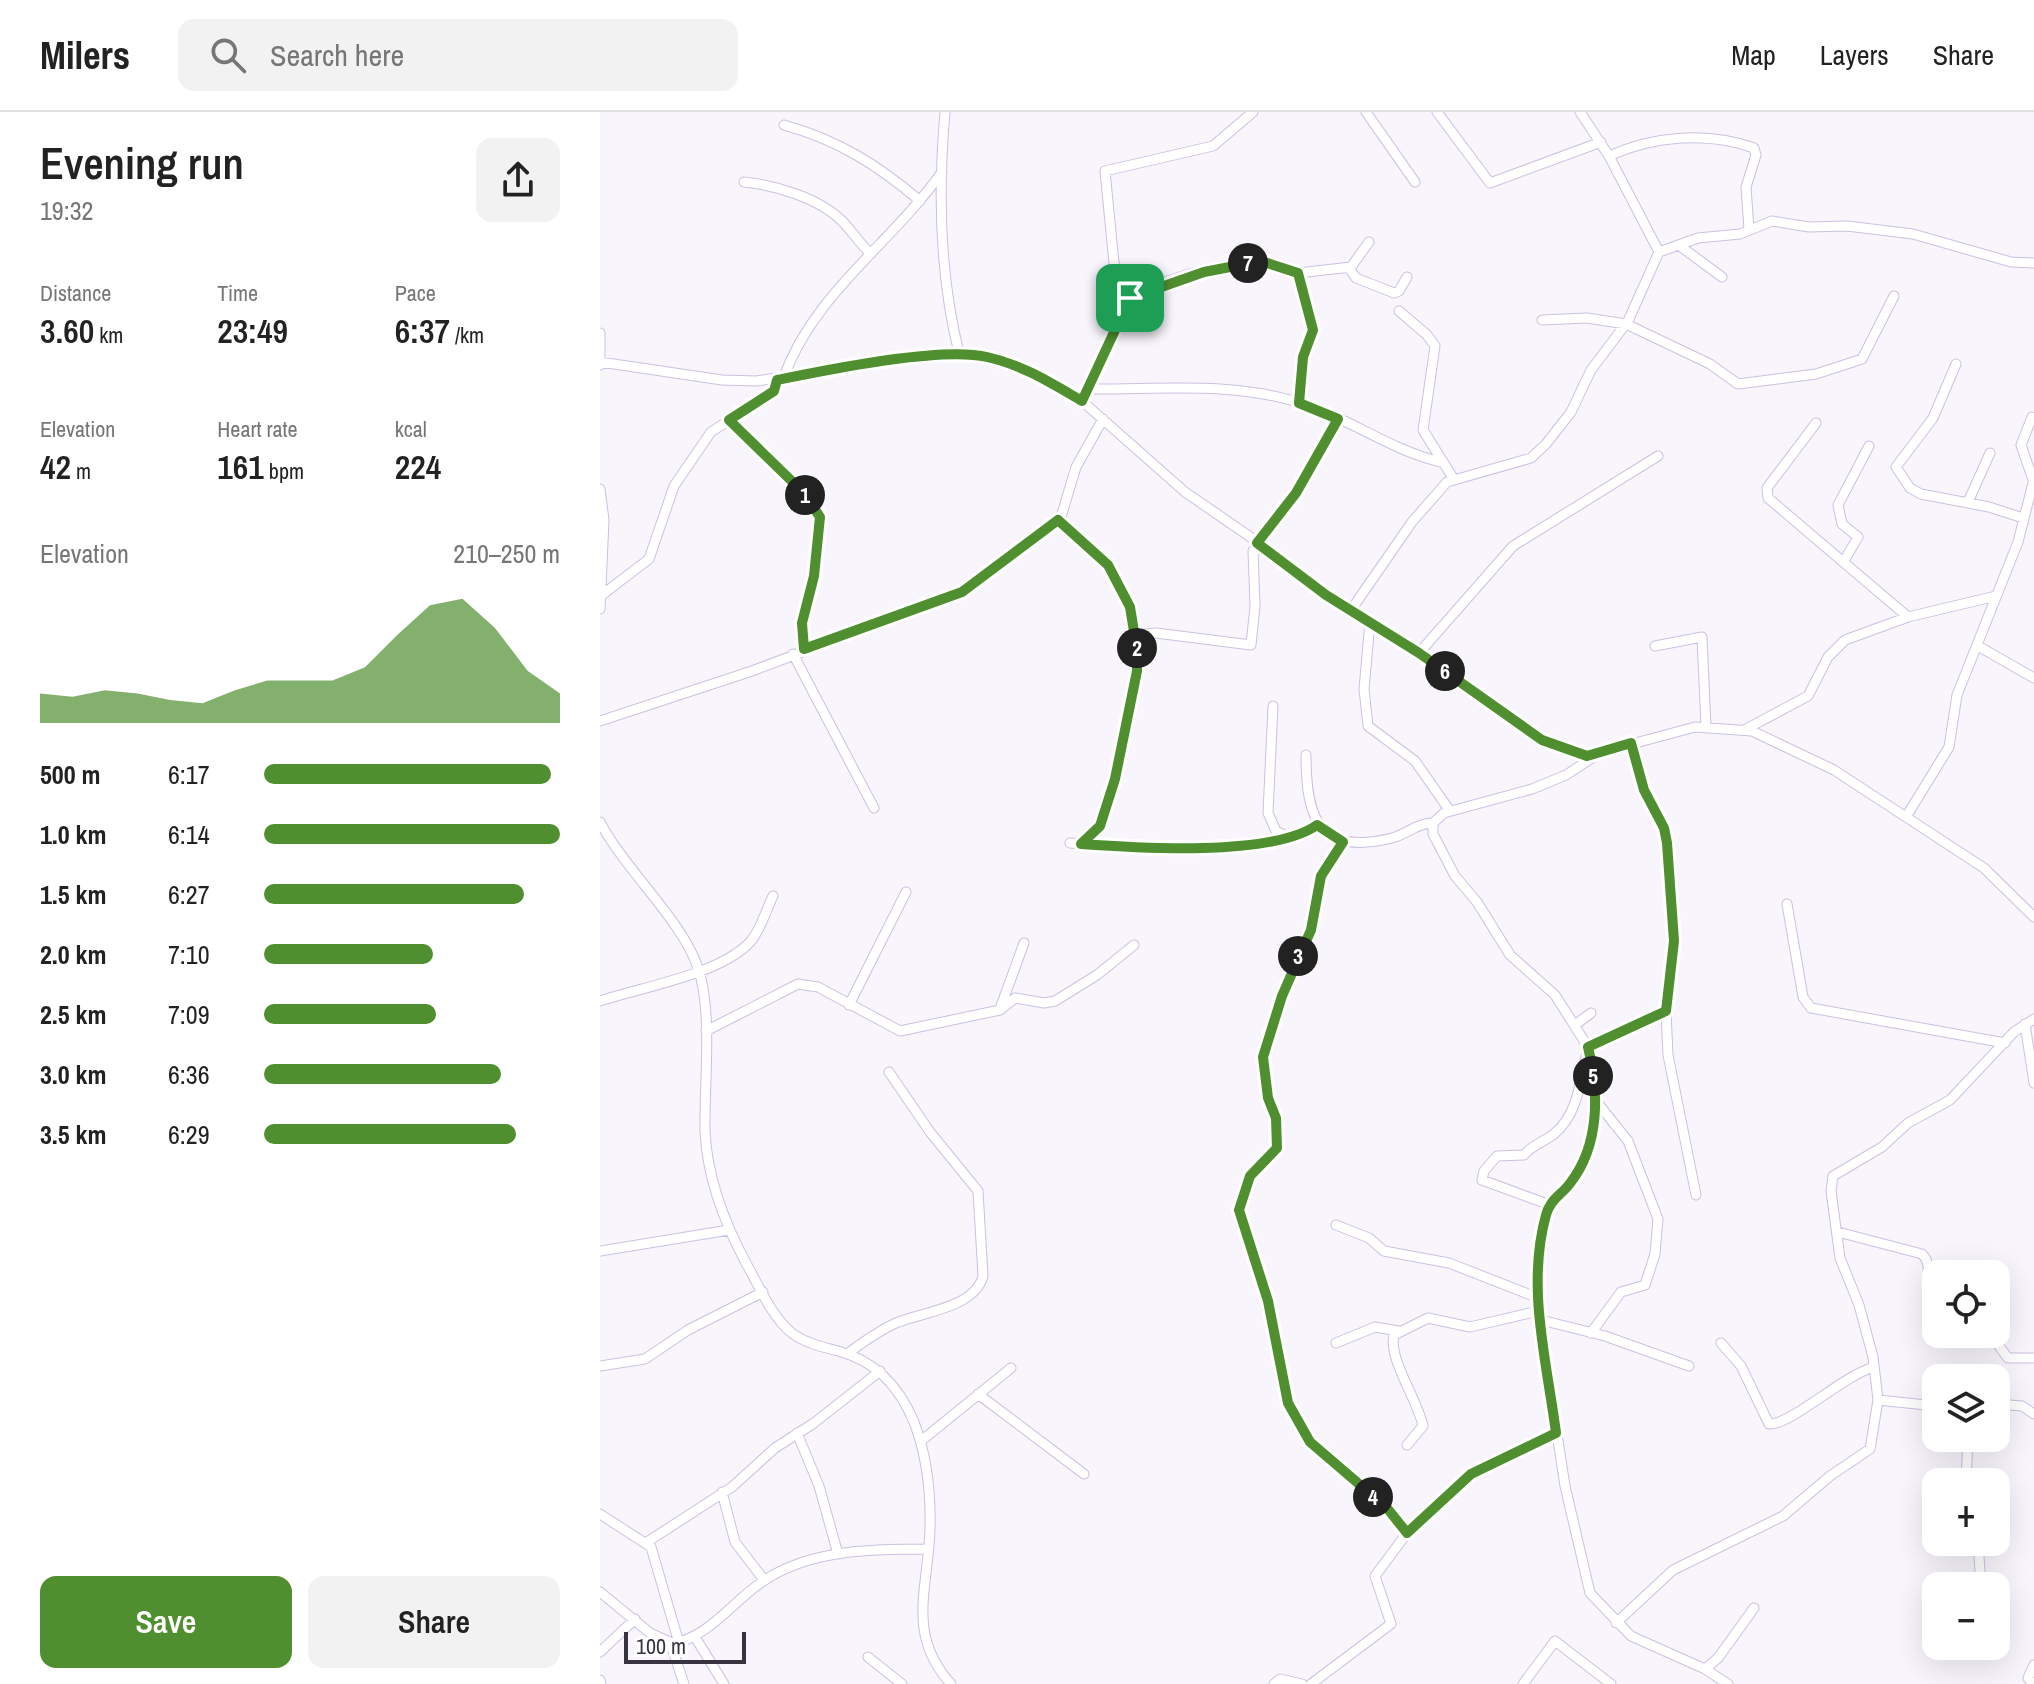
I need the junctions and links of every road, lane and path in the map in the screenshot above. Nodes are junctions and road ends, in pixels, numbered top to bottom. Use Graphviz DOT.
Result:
graph roads {
  1 [pos="945,112"];
  2 [pos="1253,112"];
  3 [pos="1366,112"];
  4 [pos="1437,112"];
  5 [pos="1580,112"];
  6 [pos="784,125"];
  7 [pos="1601,142"];
  8 [pos="1609,156"];
  9 [pos="942,172"];
  10 [pos="744,182"];
  11 [pos="1415,182"];
  12 [pos="920,201"];
  13 [pos="1749,230"];
  14 [pos="1369,242"];
  15 [pos="1680,246"];
  16 [pos="1659,252"];
  17 [pos="871,254"];
  18 [pos="2034,263"];
  19 [pos="1349,268"];
  20 [pos="1298,273"];
  21 [pos="1407,277"];
  22 [pos="1722,277"];
  23 [pos="1894,296"];
  24 [pos="1130,298"];
  25 [pos="1399,311"];
  26 [pos="1542,320"];
  27 [pos="1626,324"];
  28 [pos="600,333"];
  29 [pos="959,353"];
  30 [pos="600,363"];
  31 [pos="1956,364"];
  32 [pos="780,380"];
  33 [pos="1087,389"];
  34 [pos="1082,401"];
  35 [pos="1299,403"];
  36 [pos="2032,417"];
  37 [pos="1103,419"];
  38 [pos="1338,419"];
  39 [pos="729,420"];
  40 [pos="1816,423"];
  41 [pos="1869,446"];
  42 [pos="1990,453"];
  43 [pos="1658,456"];
  44 [pos="1441,462"];
  45 [pos="1453,478"];
  46 [pos="2034,480"];
  47 [pos="600,489"];
  48 [pos="1968,502"];
  49 [pos="2023,518"];
  50 [pos="1058,520"];
  51 [pos="1257,543"];
  52 [pos="1844,561"];
  53 [pos="602,566"];
  54 [pos="602,595"];
  55 [pos="1996,596"];
  56 [pos="600,608"];
  57 [pos="1351,610"];
  58 [pos="1908,617"];
  59 [pos="1370,622"];
  60 [pos="1135,635"];
  61 [pos="1655,646"];
  62 [pos="1978,646"];
  63 [pos="804,649"];
  64 [pos="1419,653"];
  65 [pos="793,654"];
  66 [pos="2034,678"];
  67 [pos="1273,706"];
  68 [pos="600,721"];
  69 [pos="1706,727"];
  70 [pos="1746,729"];
  71 [pos="1631,743"];
  72 [pos="1306,755"];
  73 [pos="1595,756"];
  74 [pos="874,808"];
  75 [pos="1450,811"];
  76 [pos="1906,817"];
  77 [pos="1433,823"];
  78 [pos="601,825"];
  79 [pos="1317,825"];
  80 [pos="1290,838"];
  81 [pos="1343,842"];
  82 [pos="906,892"];
  83 [pos="773,896"];
  84 [pos="1787,904"];
  85 [pos="2034,917"];
  86 [pos="1024,943"];
  87 [pos="1134,945"];
  88 [pos="699,972"];
  89 [pos="600,1001"];
  90 [pos="849,1005"];
  91 [pos="1000,1010"];
  92 [pos="1666,1011"];
  93 [pos="1591,1013"];
  94 [pos="2030,1022"];
  95 [pos="1575,1025"];
  96 [pos="706,1031"];
  97 [pos="2005,1043"];
  98 [pos="1588,1047"];
  99 [pos="889,1072"];
  100 [pos="2034,1083"];
  101 [pos="1596,1101"];
  102 [pos="1696,1195"];
  103 [pos="1550,1205"];
  104 [pos="1336,1225"];
  105 [pos="729,1230"];
  106 [pos="1838,1232"];
  107 [pos="600,1251"];
  108 [pos="1926,1260"];
  109 [pos="763,1292"];
  110 [pos="1536,1297"];
  111 [pos="1540,1316"];
  112 [pos="1398,1331"];
  113 [pos="1591,1333"];
  114 [pos="1336,1343"];
  115 [pos="1721,1343"];
  116 [pos="2000,1348"];
  117 [pos="847,1354"];
  118 [pos="2034,1358"];
  119 [pos="600,1366"];
  120 [pos="1689,1366"];
  121 [pos="1874,1367"];
  122 [pos="1011,1368"];
  123 [pos="880,1371"];
  124 [pos="978,1394"];
  125 [pos="1878,1400"];
  126 [pos="1922,1405"];
  127 [pos="2010,1405"];
  128 [pos="2034,1414"];
  129 [pos="797,1433"];
  130 [pos="1556,1433"];
  131 [pos="921,1441"];
  132 [pos="1407,1445"];
  133 [pos="1084,1474"];
  134 [pos="722,1492"];
  135 [pos="600,1514"];
  136 [pos="1407,1533"];
  137 [pos="647,1542"];
  138 [pos="928,1549"];
  139 [pos="838,1554"];
  140 [pos="764,1580"];
  141 [pos="600,1592"];
  142 [pos="1754,1608"];
  143 [pos="635,1619"];
  144 [pos="1616,1623"];
  145 [pos="695,1637"];
  146 [pos="676,1644"];
  147 [pos="600,1652"];
  148 [pos="868,1657"];
  149 [pos="2034,1665"];
  150 [pos="1705,1669"];
  151 [pos="684,1684"];
  152 [pos="724,1684"];
  153 [pos="902,1684"];
  154 [pos="951,1684"];
  155 [pos="1274,1684"];
  156 [pos="1302,1684"];
  157 [pos="1311,1684"];
  158 [pos="1523,1684"];
  159 [pos="1611,1684"];
  160 [pos="1728,1684"];
  161 [pos="2033,1684"];
  1 -- 9 [label="street"];
  2 -- 24 [label="street"];
  3 -- 11 [label="street"];
  4 -- 7 [label="street"];
  5 -- 7 [label="street"];
  6 -- 12 [label="street"];
  7 -- 8 [label="street"];
  8 -- 13 [label="street"];
  8 -- 16 [label="street"];
  9 -- 12 [label="street"];
  9 -- 29 [label="street"];
  10 -- 17 [label="street"];
  12 -- 17 [label="street"];
  13 -- 15 [label="street"];
  13 -- 18 [label="street"];
  14 -- 19 [label="street"];
  15 -- 16 [label="street"];
  15 -- 22 [label="street"];
  16 -- 27 [label="street"];
  17 -- 32 [label="street"];
  19 -- 20 [label="street"];
  19 -- 21 [label="street"];
  20 -- 24 [label="street"];
  20 -- 35 [label="street"];
  23 -- 27 [label="street"];
  24 -- 33 [label="street"];
  25 -- 44 [label="street"];
  26 -- 27 [label="street"];
  27 -- 45 [label="street"];
  28 -- 30 [label="street"];
  29 -- 32 [label="street"];
  29 -- 34 [label="street"];
  30 -- 32 [label="street"];
  31 -- 48 [label="street"];
  32 -- 39 [label="street"];
  33 -- 34 [label="street"];
  33 -- 35 [label="street"];
  34 -- 37 [label="street"];
  35 -- 38 [label="street"];
  36 -- 46 [label="street"];
  37 -- 50 [label="street"];
  37 -- 51 [label="street"];
  38 -- 44 [label="street"];
  38 -- 51 [label="street"];
  39 -- 54 [label="street"];
  39 -- 63 [label="street"];
  40 -- 52 [label="street"];
  41 -- 52 [label="street"];
  42 -- 48 [label="street"];
  43 -- 64 [label="street"];
  44 -- 45 [label="street"];
  45 -- 57 [label="street"];
  46 -- 49 [label="street"];
  47 -- 53 [label="street"];
  48 -- 49 [label="street"];
  49 -- 55 [label="street"];
  50 -- 60 [label="street"];
  50 -- 63 [label="street"];
  51 -- 57 [label="street"];
  51 -- 60 [label="street"];
  52 -- 58 [label="street"];
  53 -- 54 [label="street"];
  54 -- 56 [label="street"];
  55 -- 58 [label="street"];
  55 -- 62 [label="street"];
  57 -- 59 [label="street"];
  58 -- 70 [label="street"];
  59 -- 64 [label="street"];
  59 -- 75 [label="street"];
  60 -- 80 [label="street"];
  61 -- 69 [label="street"];
  62 -- 66 [label="street"];
  62 -- 76 [label="street"];
  63 -- 65 [label="street"];
  64 -- 73 [label="street"];
  65 -- 68 [label="street"];
  65 -- 74 [label="street"];
  67 -- 80 [label="street"];
  69 -- 70 [label="street"];
  69 -- 71 [label="street"];
  70 -- 76 [label="street"];
  71 -- 73 [label="street"];
  71 -- 92 [label="street"];
  72 -- 79 [label="street"];
  73 -- 75 [label="street"];
  75 -- 77 [label="street"];
  76 -- 85 [label="street"];
  77 -- 81 [label="street"];
  77 -- 95 [label="street"];
  78 -- 88 [label="street"];
  79 -- 80 [label="street"];
  79 -- 81 [label="street"];
  81 -- 136 [label="street"];
  82 -- 90 [label="street"];
  83 -- 88 [label="street"];
  84 -- 97 [label="street"];
  86 -- 91 [label="street"];
  87 -- 91 [label="street"];
  88 -- 89 [label="street"];
  88 -- 96 [label="street"];
  90 -- 91 [label="street"];
  90 -- 96 [label="street"];
  92 -- 98 [label="street"];
  92 -- 102 [label="street"];
  93 -- 95 [label="street"];
  94 -- 97 [label="street"];
  94 -- 100 [label="street"];
  95 -- 98 [label="street"];
  96 -- 105 [label="street"];
  97 -- 106 [label="street"];
  98 -- 101 [label="street"];
  98 -- 103 [label="street"];
  99 -- 117 [label="street"];
  101 -- 103 [label="street"];
  101 -- 113 [label="street"];
  103 -- 110 [label="street"];
  104 -- 110 [label="street"];
  105 -- 107 [label="street"];
  105 -- 109 [label="street"];
  106 -- 108 [label="street"];
  106 -- 121 [label="street"];
  109 -- 117 [label="street"];
  109 -- 119 [label="street"];
  110 -- 111 [label="street"];
  111 -- 112 [label="street"];
  111 -- 113 [label="street"];
  111 -- 130 [label="street"];
  112 -- 114 [label="street"];
  112 -- 132 [label="street"];
  113 -- 120 [label="street"];
  115 -- 121 [label="street"];
  116 -- 118 [label="street"];
  117 -- 123 [label="street"];
  121 -- 125 [label="street"];
  122 -- 124 [label="street"];
  123 -- 129 [label="street"];
  123 -- 131 [label="street"];
  124 -- 131 [label="street"];
  124 -- 133 [label="street"];
  125 -- 126 [label="street"];
  125 -- 144 [label="street"];
  127 -- 128 [label="street"];
  129 -- 134 [label="street"];
  129 -- 139 [label="street"];
  130 -- 136 [label="street"];
  130 -- 144 [label="street"];
  131 -- 138 [label="street"];
  134 -- 137 [label="street"];
  134 -- 140 [label="street"];
  135 -- 137 [label="street"];
  136 -- 157 [label="street"];
  137 -- 146 [label="street"];
  138 -- 139 [label="street"];
  138 -- 154 [label="street"];
  139 -- 140 [label="street"];
  140 -- 145 [label="street"];
  141 -- 143 [label="street"];
  142 -- 150 [label="street"];
  143 -- 146 [label="street"];
  143 -- 147 [label="street"];
  144 -- 150 [label="street"];
  145 -- 146 [label="street"];
  145 -- 152 [label="street"];
  146 -- 151 [label="street"];
  148 -- 153 [label="street"];
  149 -- 161 [label="street"];
  150 -- 160 [label="street"];
  155 -- 156 [label="street"];
  158 -- 159 [label="street"];
}
